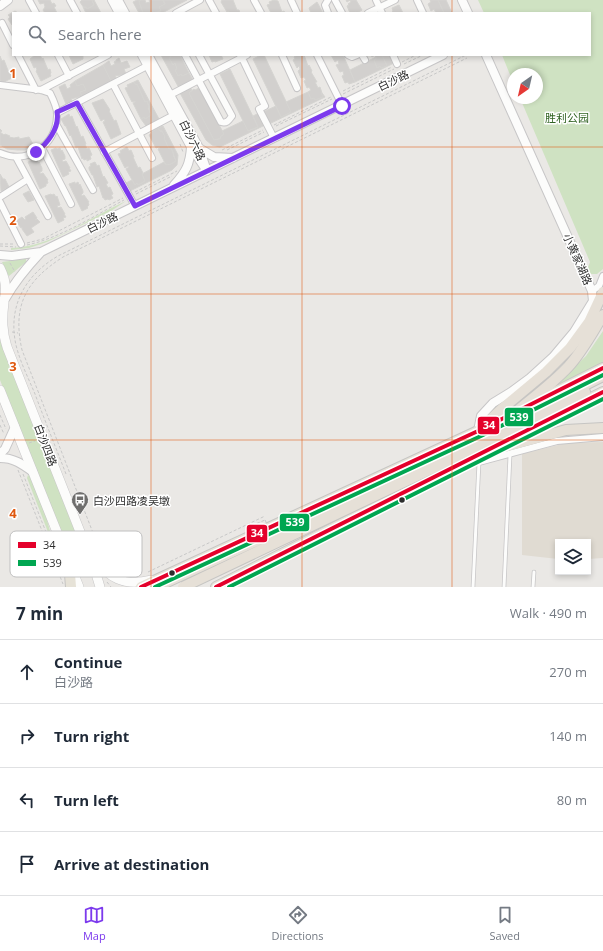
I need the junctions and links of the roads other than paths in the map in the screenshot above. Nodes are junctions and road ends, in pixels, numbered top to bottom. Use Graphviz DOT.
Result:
graph roads {
  1 [pos="8,0"];
  2 [pos="29,0"];
  3 [pos="70,0"];
  4 [pos="112,0"];
  5 [pos="118,0"];
  6 [pos="200,0"];
  7 [pos="209,0"];
  8 [pos="254,0"];
  9 [pos="291,0"];
  10 [pos="328,0"];
  11 [pos="335,0"];
  12 [pos="376,0"];
  13 [pos="395,0"];
  14 [pos="417,0"];
  15 [pos="462,0"];
  16 [pos="468,0"];
  17 [pos="0,6"];
  18 [pos="381,10"];
  19 [pos="35,12"];
  20 [pos="76,12"];
  21 [pos="118,12"];
  22 [pos="124,12"];
  23 [pos="178,12"];
  24 [pos="215,12"];
  25 [pos="260,12"];
  26 [pos="297,12"];
  27 [pos="328,12"];
  28 [pos="341,12"];
  29 [pos="423,12"];
  30 [pos="468,12"];
  31 [pos="474,12"];
  32 [pos="2,23"];
  33 [pos="12,43"];
  34 [pos="19,56"];
  35 [pos="59,56"];
  36 [pos="142,56"];
  37 [pos="149,56"];
  38 [pos="186,56"];
  39 [pos="200,56"];
  40 [pos="243,56"];
  41 [pos="282,56"];
  42 [pos="317,56"];
  43 [pos="393,56"];
  44 [pos="441,56"];
  45 [pos="486,56"];
  46 [pos="101,57"];
  47 [pos="147,66"];
  48 [pos="398,66"];
  49 [pos="210,74"];
  50 [pos="69,76"];
  51 [pos="198,80"];
  52 [pos="113,84"];
  53 [pos="0,85"];
  54 [pos="297,88"];
  55 [pos="38,90"];
  56 [pos="170,94"];
  57 [pos="77,103"];
  58 [pos="342,106"];
  59 [pos="57,112"];
  60 [pos="174,115"];
  61 [pos="56,124"];
  62 [pos="139,133"];
  63 [pos="274,138"];
  64 [pos="195,147"];
  65 [pos="42,148"];
  66 [pos="104,152"];
  67 [pos="0,153"];
  68 [pos="16,156"];
  69 [pos="152,158"];
  70 [pos="233,158"];
  71 [pos="207,171"];
  72 [pos="28,179"];
  73 [pos="171,188"];
  74 [pos="93,190"];
  75 [pos="0,197"];
  76 [pos="0,202"];
  77 [pos="71,204"];
  78 [pos="135,206"];
  79 [pos="48,216"];
  80 [pos="20,246"];
  81 [pos="41,252"];
  82 [pos="4,255"];
  83 [pos="0,268"];
  84 [pos="603,276"];
  85 [pos="592,291"];
  86 [pos="603,292"];
  87 [pos="2,305"];
  88 [pos="603,315"];
  89 [pos="603,368"];
  90 [pos="603,376"];
  91 [pos="603,383"];
  92 [pos="0,390"];
  93 [pos="603,392"];
  94 [pos="516,412"];
  95 [pos="15,427"];
  96 [pos="603,428"];
  97 [pos="478,431"];
  98 [pos="603,437"];
  99 [pos="485,452"];
  100 [pos="0,454"];
  101 [pos="510,455"];
  102 [pos="0,458"];
  103 [pos="479,462"];
  104 [pos="462,463"];
  105 [pos="33,472"];
  106 [pos="56,531"];
  107 [pos="81,531"];
  108 [pos="534,572"];
  109 [pos="70,577"];
  110 [pos="75,577"];
  111 [pos="114,577"];
  112 [pos="162,577"];
  113 [pos="71,587"];
  114 [pos="79,587"];
  115 [pos="141,587"];
  116 [pos="156,587"];
  117 [pos="183,587"];
  118 [pos="216,587"];
  119 [pos="473,587"];
  120 [pos="504,587"];
  121 [pos="533,587"];
  1 -- 17 [label="street"];
  2 -- 19 [label="street"];
  3 -- 20 [label="street"];
  4 -- 21 [label="street"];
  5 -- 22 [label="street"];
  6 -- 23 [label="street"];
  7 -- 24 [label="street"];
  8 -- 25 [label="street"];
  9 -- 26 [label="street"];
  10 -- 27 [label="street"];
  11 -- 28 [label="street"];
  12 -- 18 [label="street"];
  13 -- 18 [label="street"];
  14 -- 29 [label="street"];
  15 -- 30 [label="street"];
  16 -- 31 [label="street"];
  32 -- 33 [label="street"];
  34 -- 55 [label="street"];
  35 -- 50 [label="street"];
  36 -- 47 [label="street, 白沙六路"];
  37 -- 56 [label="street, 白沙六路"];
  38 -- 51 [label="street"];
  39 -- 49 [label="street"];
  40 -- 49 [label="street"];
  40 -- 63 [label="street"];
  41 -- 54 [label="street"];
  42 -- 58 [label="street"];
  43 -- 48 [label="street"];
  44 -- 58 [label="street, 白沙路"];
  45 -- 85 [label="street, 小黄家湖路"];
  46 -- 50 [label="street"];
  47 -- 52 [label="street"];
  47 -- 60 [label="street, 白沙六路"];
  49 -- 51 [label="street"];
  49 -- 51 [label="street"];
  50 -- 55 [label="street"];
  51 -- 56 [label="street"];
  52 -- 57 [label="street"];
  52 -- 62 [label="street"];
  53 -- 55 [label="street"];
  55 -- 59 [label="street"];
  56 -- 64 [label="street, 白沙六路"];
  57 -- 59 [label="street"];
  57 -- 66 [label="street"];
  58 -- 63 [label="street, 白沙路"];
  59 -- 61 [label="street"];
  60 -- 62 [label="street"];
  60 -- 64 [label="street, 白沙六路"];
  61 -- 65 [label="street"];
  61 -- 74 [label="street"];
  62 -- 66 [label="street"];
  62 -- 69 [label="street"];
  63 -- 70 [label="street, 白沙路"];
  64 -- 70 [label="street"];
  64 -- 71 [label="street, 白沙六路"];
  64 -- 73 [label="street"];
  65 -- 68 [label="street"];
  65 -- 77 [label="street"];
  66 -- 78 [label="street"];
  67 -- 68 [label="street"];
  68 -- 72 [label="street"];
  70 -- 71 [label="street, 白沙路"];
  71 -- 73 [label="street, 白沙路"];
  72 -- 75 [label="street"];
  72 -- 79 [label="street"];
  73 -- 78 [label="street, 白沙路"];
  76 -- 80 [label="street"];
  78 -- 81 [label="street, 白沙路"];
  81 -- 82 [label="street"];
  81 -- 87 [label="street"];
  83 -- 87 [label="main road, 白沙四路"];
  84 -- 85 [label="street"];
  85 -- 97 [label="street, 小黄家湖路"];
  86 -- 97 [label="highway"];
  87 -- 107 [label="main road, 白沙四路"];
  88 -- 94 [label="highway"];
  89 -- 94 [label="main road"];
  90 -- 116 [label="highway, bridge"];
  91 -- 117 [label="highway, bridge"];
  92 -- 95 [label="main road, 白沙四路"];
  93 -- 99 [label="main road"];
  94 -- 97 [label="main road"];
  95 -- 100 [label="street"];
  95 -- 105 [label="main road, 白沙四路"];
  96 -- 99 [label="highway"];
  97 -- 112 [label="main road"];
  98 -- 101 [label="street"];
  99 -- 104 [label="main road"];
  101 -- 103 [label="street"];
  101 -- 120 [label="lane"];
  102 -- 105 [label="street"];
  103 -- 104 [label="street"];
  103 -- 119 [label="lane"];
  104 -- 118 [label="main road"];
  105 -- 106 [label="main road, 白沙四路"];
  108 -- 121 [label="lane"];
  109 -- 113 [label="main road"];
  110 -- 114 [label="main road, 白沙四路"];
  111 -- 112 [label="main road"];
  112 -- 115 [label="main road"];
}
